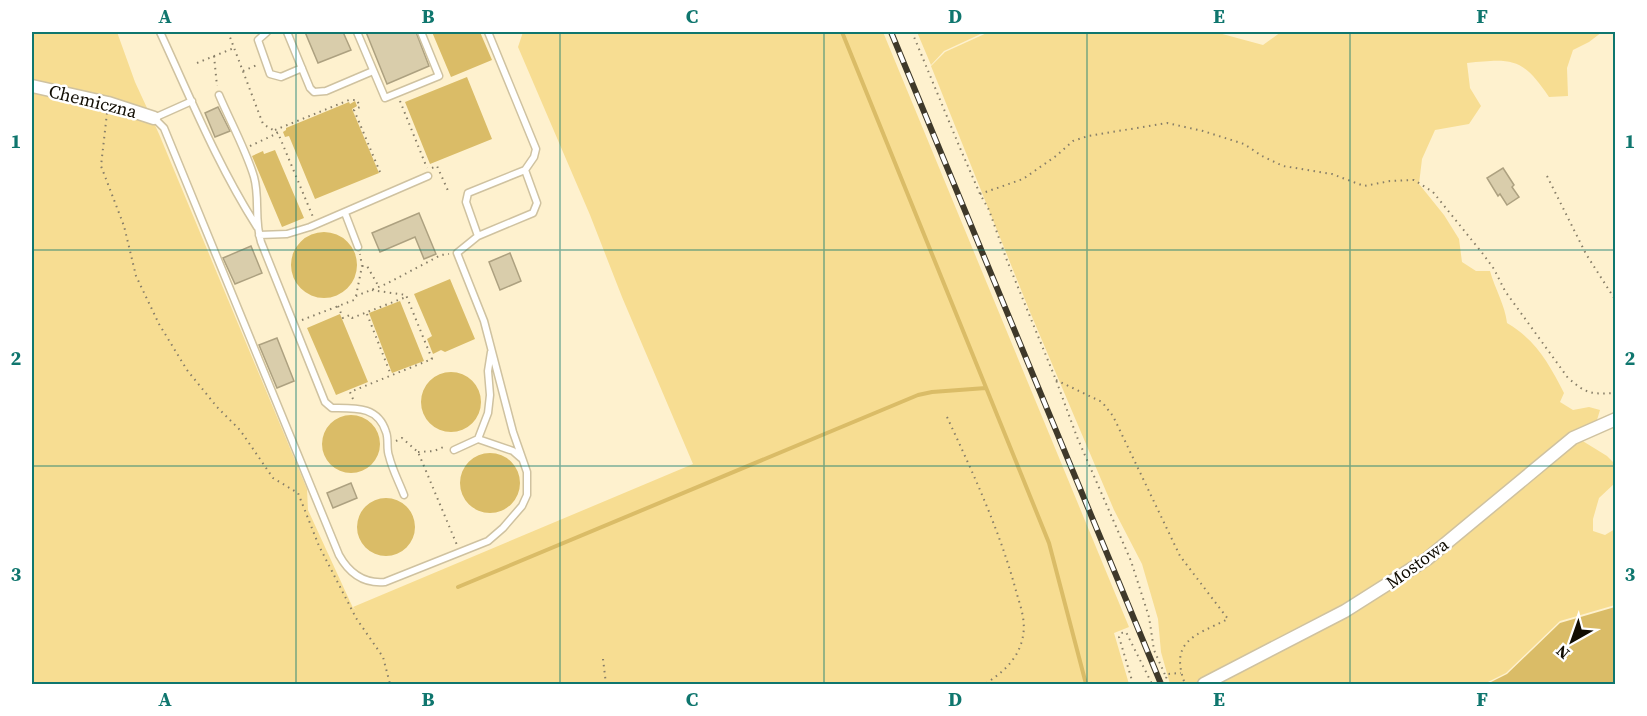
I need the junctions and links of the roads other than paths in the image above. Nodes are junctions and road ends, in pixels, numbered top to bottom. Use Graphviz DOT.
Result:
graph roads {
  1 [pos="160,32"];
  2 [pos="267,32"];
  3 [pos="287,32"];
  4 [pos="357,32"];
  5 [pos="421,32"];
  6 [pos="488,32"];
  7 [pos="302,68"];
  8 [pos="373,71"];
  9 [pos="32,86"];
  10 [pos="219,94"];
  11 [pos="192,101"];
  12 [pos="154,118"];
  13 [pos="525,170"];
  14 [pos="428,176"];
  15 [pos="345,213"];
  16 [pos="257,228"];
  17 [pos="259,235"];
  18 [pos="478,236"];
  19 [pos="358,247"];
  20 [pos="491,348"];
  21 [pos="1616,418"];
  22 [pos="478,439"];
  23 [pos="454,450"];
  24 [pos="522,458"];
  25 [pos="404,495"];
  26 [pos="1204,684"];
  1 -- 11 [label="lane"];
  2 -- 7 [label="lane"];
  3 -- 7 [label="lane"];
  4 -- 8 [label="lane"];
  5 -- 8 [label="lane"];
  6 -- 13 [label="lane"];
  7 -- 8 [label="lane"];
  9 -- 12 [label="street, Chemiczna"];
  10 -- 16 [label="lane"];
  11 -- 12 [label="lane"];
  11 -- 16 [label="lane"];
  12 -- 24 [label="lane"];
  13 -- 18 [label="lane"];
  13 -- 18 [label="lane"];
  14 -- 15 [label="lane"];
  15 -- 17 [label="lane"];
  15 -- 19 [label="lane"];
  16 -- 17 [label="lane"];
  17 -- 25 [label="lane"];
  18 -- 20 [label="lane"];
  20 -- 22 [label="lane"];
  20 -- 24 [label="lane"];
  21 -- 26 [label="street, Mostowa"];
  22 -- 23 [label="lane"];
  22 -- 24 [label="lane"];
}
